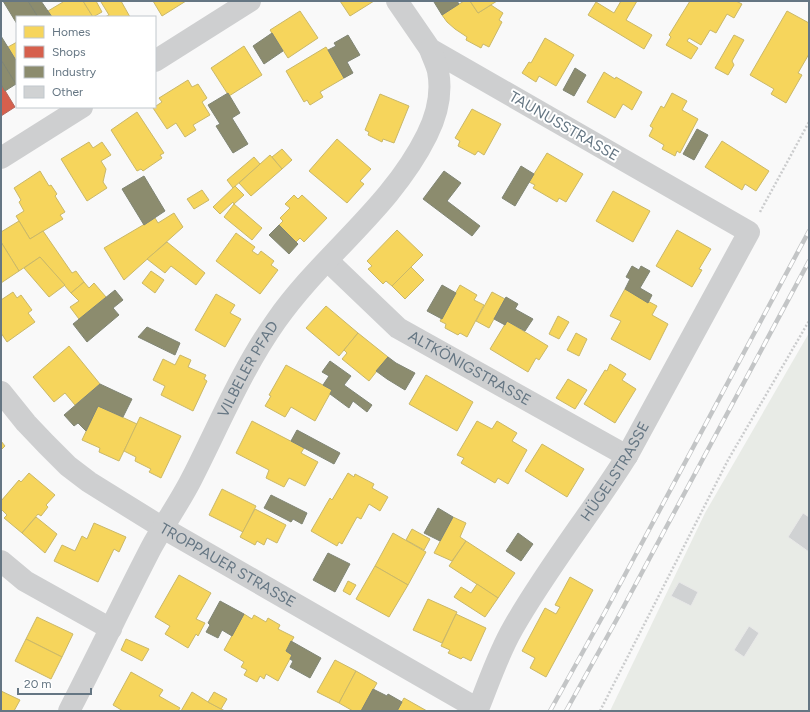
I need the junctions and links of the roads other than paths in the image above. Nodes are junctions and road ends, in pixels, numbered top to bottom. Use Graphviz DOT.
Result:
graph roads {
  1 [pos="250,1"];
  2 [pos="397,1"];
  3 [pos="430,49"];
  4 [pos="156,60"];
  5 [pos="80,108"];
  6 [pos="1,158"];
  7 [pos="749,232"];
  8 [pos="328,261"];
  9 [pos="1,392"];
  10 [pos="627,456"];
  11 [pos="163,528"];
  12 [pos="1,561"];
  13 [pos="111,629"];
  14 [pos="478,709"];
  15 [pos="69,711"];
  1 -- 4 [label="street"];
  2 -- 3 [label="street, TAUNUSSTRASSE"];
  3 -- 7 [label="street, TAUNUSSTRASSE"];
  3 -- 8 [label="street, VILBELER PFAD"];
  5 -- 6 [label="street"];
  7 -- 10 [label="street, HÜGELSTRASSE"];
  8 -- 10 [label="street, ALTKÖNIGSTRASSE"];
  8 -- 11 [label="street, VILBELER PFAD"];
  9 -- 11 [label="street, TROPPAUER STRASSE"];
  10 -- 14 [label="street, HÜGELSTRASSE"];
  11 -- 13 [label="street, VILBELER PFAD"];
  11 -- 14 [label="street, TROPPAUER STRASSE"];
  12 -- 13 [label="street"];
  13 -- 15 [label="street, VILBELER PFAD"];
}
